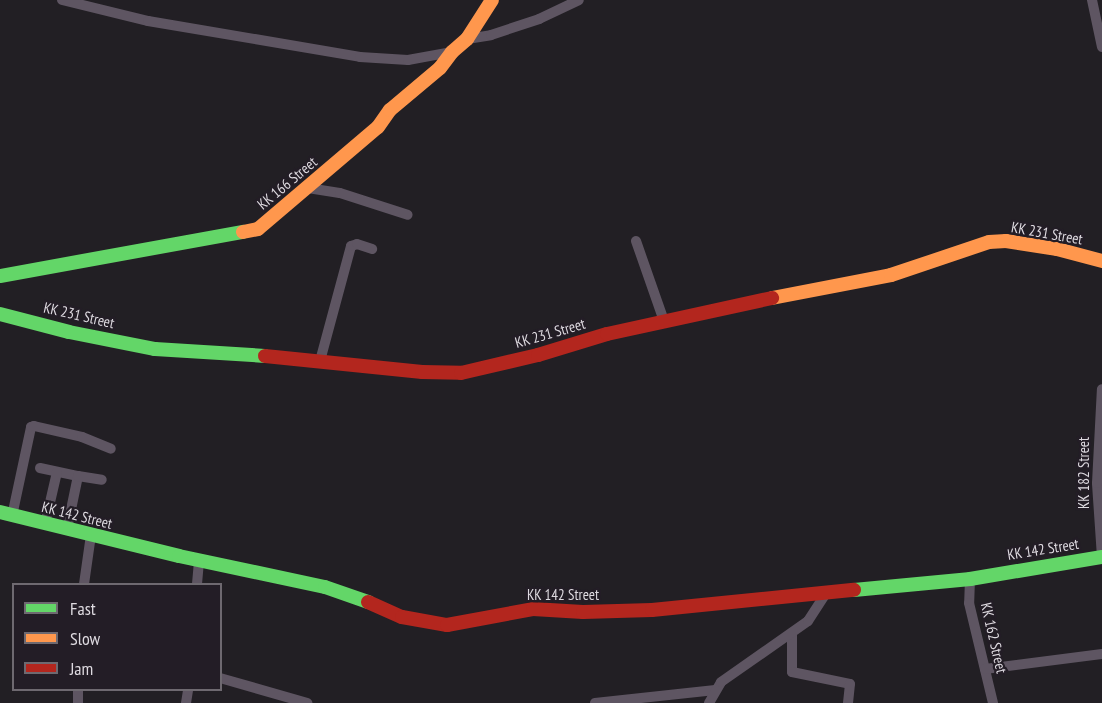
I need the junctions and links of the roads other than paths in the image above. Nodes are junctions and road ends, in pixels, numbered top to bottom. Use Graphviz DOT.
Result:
graph roads {
  1 [pos="62,0"];
  2 [pos="492,0"];
  3 [pos="579,0"];
  4 [pos="1092,0"];
  5 [pos="467,39"];
  6 [pos="1102,46"];
  7 [pos="452,52"];
  8 [pos="308,188"];
  9 [pos="408,215"];
  10 [pos="636,241"];
  11 [pos="372,249"];
  12 [pos="1102,261"];
  13 [pos="0,276"];
  14 [pos="0,314"];
  15 [pos="664,321"];
  16 [pos="320,361"];
  17 [pos="1102,389"];
  18 [pos="111,449"];
  19 [pos="40,468"];
  20 [pos="57,472"];
  21 [pos="78,476"];
  22 [pos="102,480"];
  23 [pos="6,514"];
  24 [pos="45,524"];
  25 [pos="67,529"];
  26 [pos="91,535"];
  27 [pos="1102,557"];
  28 [pos="199,559"];
  29 [pos="970,579"];
  30 [pos="84,583"];
  31 [pos="197,583"];
  32 [pos="826,593"];
  33 [pos="792,633"];
  34 [pos="1102,654"];
  35 [pos="985,669"];
  36 [pos="222,679"];
  37 [pos="715,690"];
  38 [pos="307,703"];
  39 [pos="595,703"];
  40 [pos="709,703"];
  41 [pos="848,703"];
  42 [pos="993,703"];
  1 -- 7 [label="street"];
  2 -- 5 [label="street, KK 166 Street"];
  3 -- 5 [label="street"];
  4 -- 6 [label="street"];
  5 -- 7 [label="street, KK 166 Street"];
  7 -- 8 [label="street, KK 166 Street"];
  8 -- 9 [label="street"];
  8 -- 13 [label="street, KK 166 Street"];
  10 -- 15 [label="street"];
  11 -- 16 [label="street"];
  12 -- 15 [label="street, KK 231 Street"];
  14 -- 16 [label="street, KK 231 Street"];
  15 -- 16 [label="street, KK 231 Street"];
  17 -- 27 [label="street, KK 182 Street"];
  18 -- 23 [label="street"];
  19 -- 20 [label="street"];
  20 -- 21 [label="street"];
  20 -- 24 [label="street"];
  21 -- 22 [label="street"];
  21 -- 25 [label="street"];
  23 -- 24 [label="street, KK 142 Street"];
  24 -- 25 [label="street, KK 142 Street"];
  25 -- 26 [label="street, KK 142 Street"];
  26 -- 28 [label="street, KK 142 Street"];
  26 -- 30 [label="street"];
  27 -- 29 [label="street, KK 142 Street"];
  28 -- 31 [label="street"];
  28 -- 32 [label="street, KK 142 Street"];
  29 -- 32 [label="street, KK 142 Street"];
  29 -- 35 [label="street, KK 162 Street"];
  32 -- 33 [label="street"];
  33 -- 37 [label="street"];
  33 -- 41 [label="street"];
  34 -- 35 [label="street"];
  35 -- 42 [label="street, KK 162 Street"];
  36 -- 38 [label="street"];
  37 -- 39 [label="street"];
  37 -- 40 [label="street"];
}
